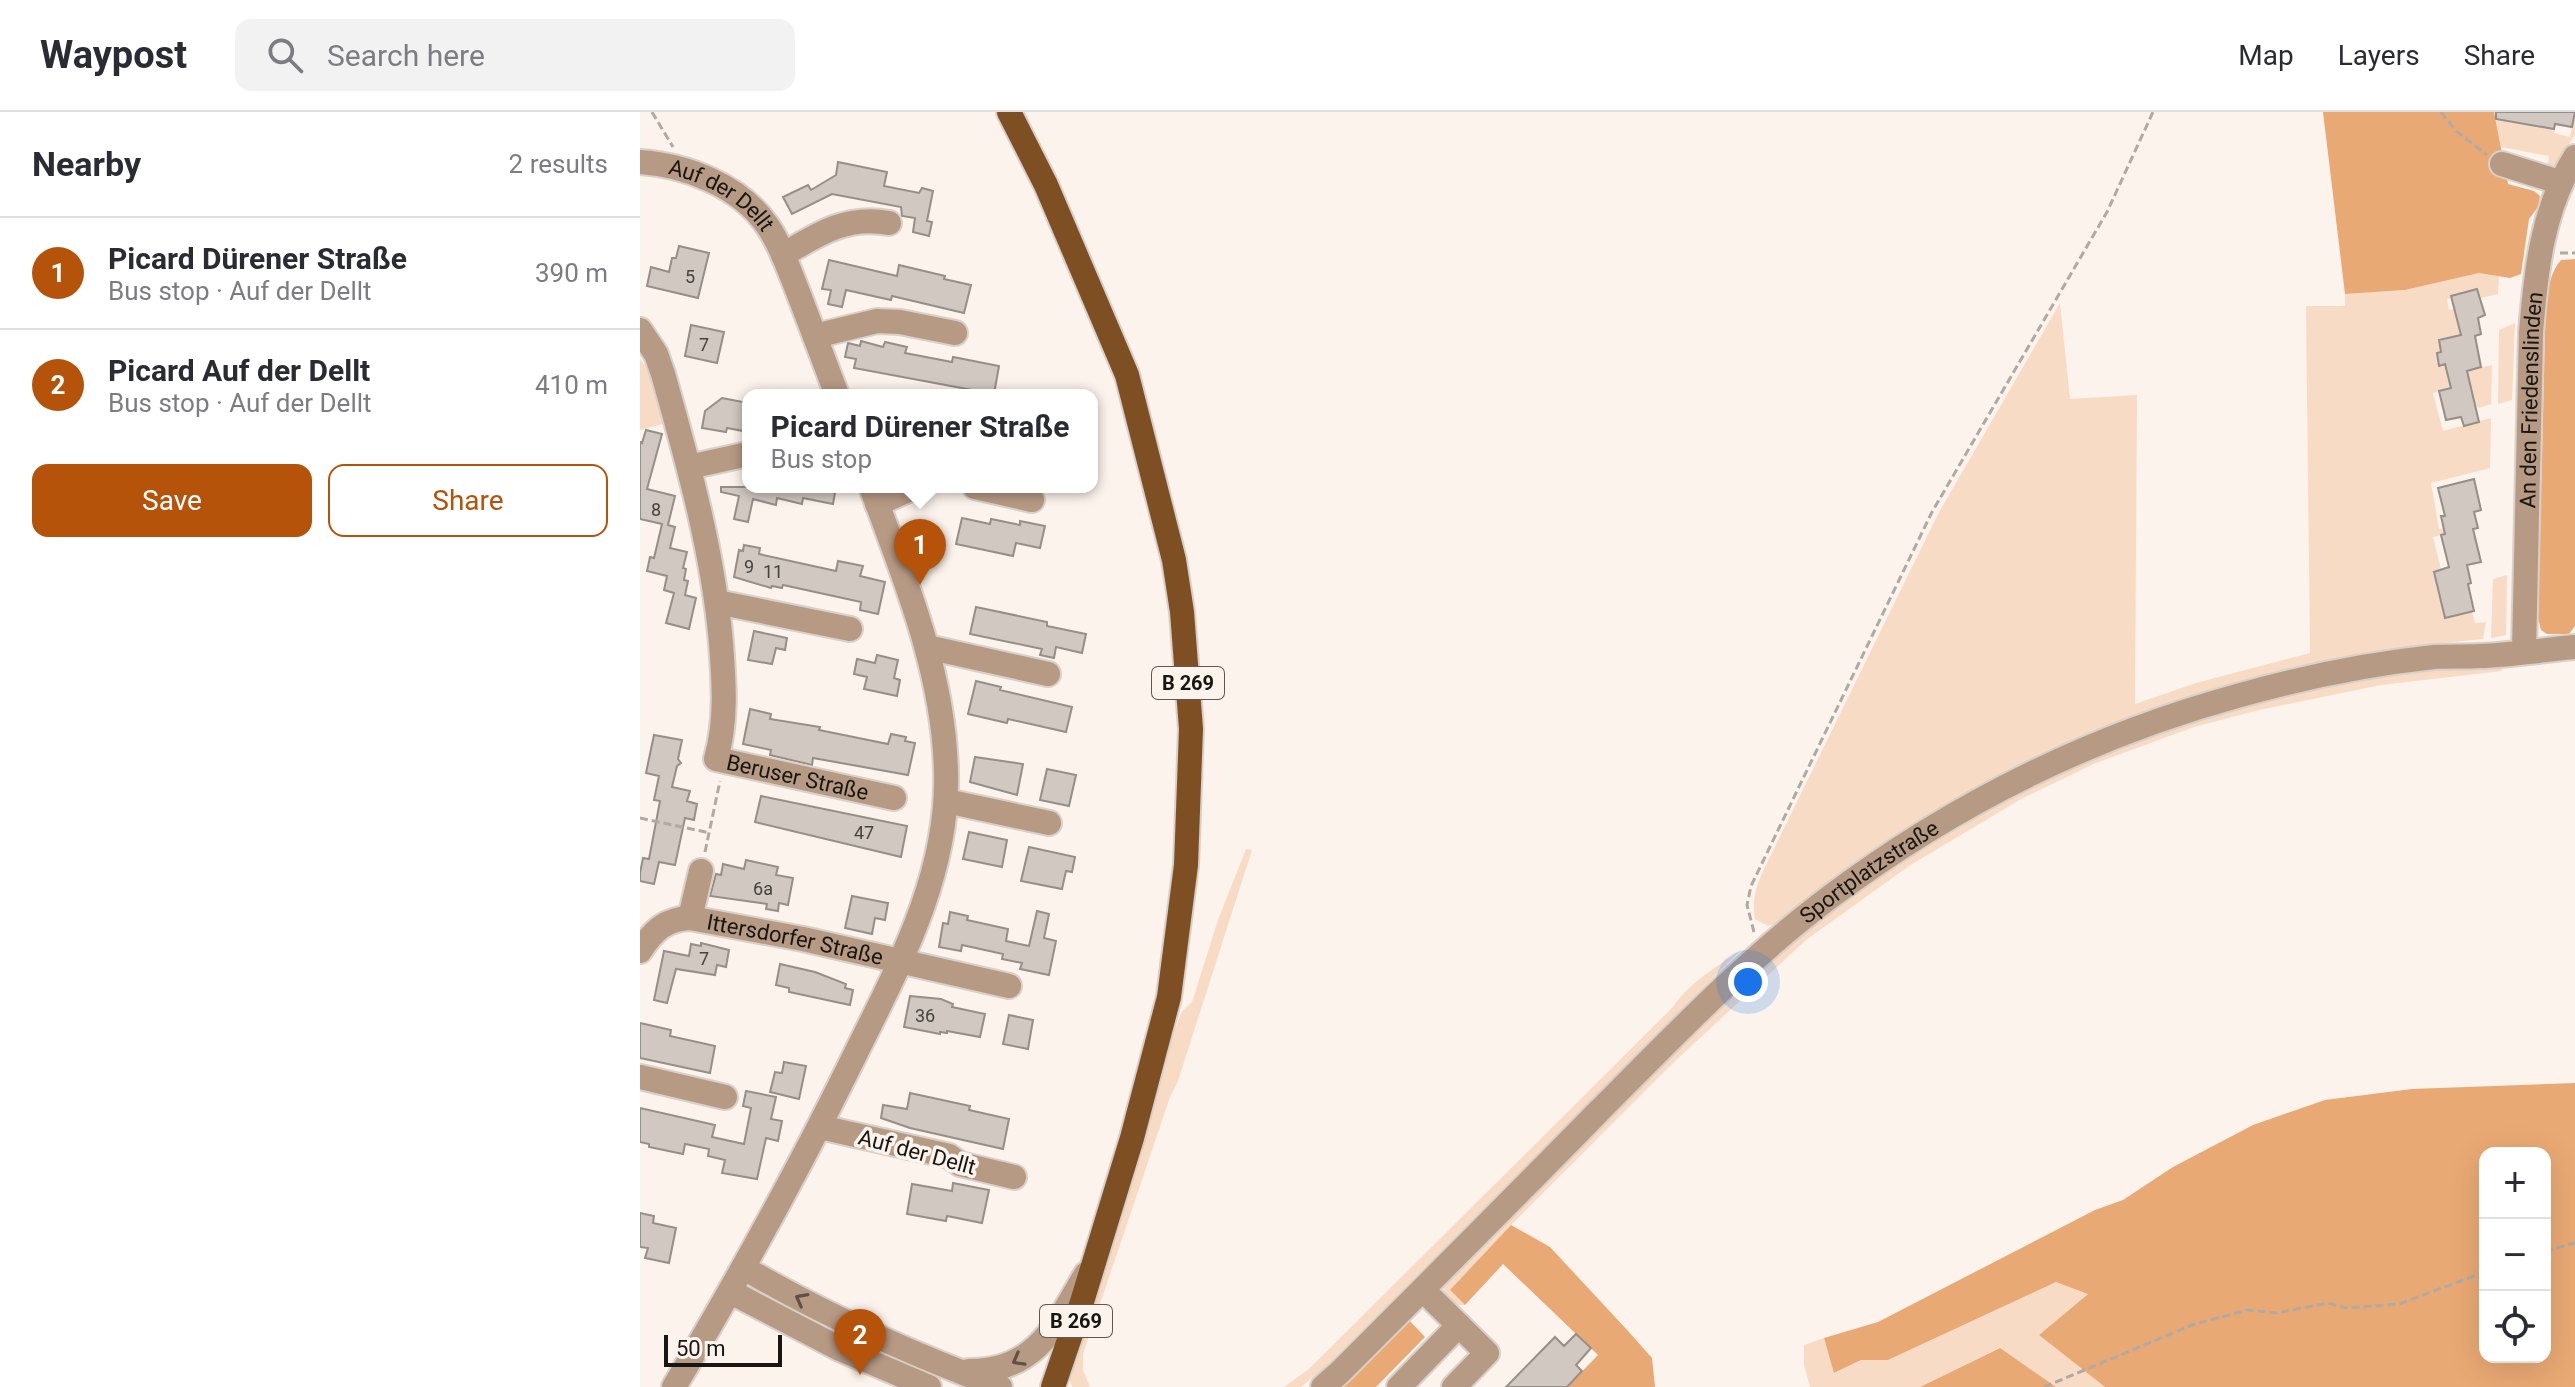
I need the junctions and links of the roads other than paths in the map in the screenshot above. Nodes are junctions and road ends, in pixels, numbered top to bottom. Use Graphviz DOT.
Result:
graph roads {
  1 [pos="1009,112"];
  2 [pos="2575,157"];
  3 [pos="640,162"];
  4 [pos="2502,164"];
  5 [pos="2559,182"];
  6 [pos="889,223"];
  7 [pos="783,255"];
  8 [pos="640,330"];
  9 [pos="955,333"];
  10 [pos="815,336"];
  11 [pos="835,389"];
  12 [pos="742,455"];
  13 [pos="689,467"];
  14 [pos="1001,493"];
  15 [pos="874,496"];
  16 [pos="1032,500"];
  17 [pos="717,602"];
  18 [pos="850,629"];
  19 [pos="927,647"];
  20 [pos="2575,647"];
  21 [pos="2524,652"];
  22 [pos="1048,674"];
  23 [pos="894,798"];
  24 [pos="946,801"];
  25 [pos="1049,823"];
  26 [pos="701,871"];
  27 [pos="690,918"];
  28 [pos="640,951"];
  29 [pos="901,962"];
  30 [pos="1009,986"];
  31 [pos="640,1077"];
  32 [pos="725,1097"];
  33 [pos="820,1127"];
  34 [pos="1014,1177"];
  35 [pos="1097,1255"];
  36 [pos="744,1268"];
  37 [pos="1423,1290"];
  38 [pos="731,1292"];
  39 [pos="1459,1325"];
  40 [pos="955,1370"];
  41 [pos="674,1387"];
  42 [pos="929,1387"];
  43 [pos="1000,1387"];
  44 [pos="1053,1387"];
  45 [pos="1323,1387"];
  46 [pos="1399,1387"];
  47 [pos="1454,1387"];
  1 -- 35 [label="main road, B 269"];
  2 -- 5 [label="street, An den Friedenslinden"];
  3 -- 7 [label="street, Auf der Dellt"];
  4 -- 5 [label="street"];
  5 -- 21 [label="street, An den Friedenslinden"];
  6 -- 7 [label="street, Auf der Dellt"];
  7 -- 10 [label="street, Auf der Dellt"];
  8 -- 13 [label="street, Beruser Straße"];
  9 -- 10 [label="street"];
  10 -- 11 [label="street, Auf der Dellt"];
  12 -- 13 [label="street"];
  13 -- 17 [label="street, Beruser Straße"];
  14 -- 16 [label="street"];
  15 -- 19 [label="street"];
  17 -- 18 [label="street"];
  17 -- 23 [label="street, Beruser Straße"];
  19 -- 22 [label="street"];
  19 -- 24 [label="street"];
  20 -- 21 [label="street, Sportplatzstraße"];
  21 -- 37 [label="street, Sportplatzstraße"];
  24 -- 25 [label="street"];
  24 -- 29 [label="street"];
  26 -- 27 [label="street, Ittersdorfer Straße"];
  27 -- 28 [label="street, Ittersdorfer Straße"];
  27 -- 29 [label="street, Ittersdorfer Straße"];
  29 -- 30 [label="street"];
  29 -- 33 [label="street"];
  31 -- 32 [label="street"];
  33 -- 34 [label="street, Auf der Dellt"];
  33 -- 36 [label="street"];
  35 -- 40 [label="street, one-way"];
  35 -- 44 [label="main road, B 269"];
  36 -- 38 [label="street"];
  40 -- 36 [label="street, one-way"];
  37 -- 39 [label="street"];
  37 -- 45 [label="street, Sportplatzstraße"];
  38 -- 41 [label="street"];
  38 -- 42 [label="street"];
  39 -- 46 [label="street"];
  39 -- 47 [label="street"];
  40 -- 43 [label="street"];
}
